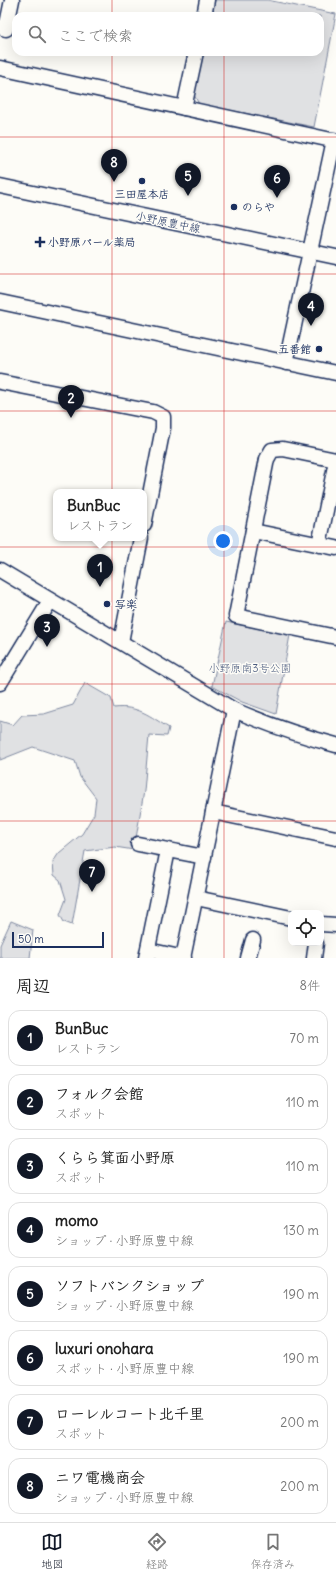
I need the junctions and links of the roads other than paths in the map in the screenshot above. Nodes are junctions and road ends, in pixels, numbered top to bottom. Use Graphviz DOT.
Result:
graph roads {
  1 [pos="12,0"];
  2 [pos="208,0"];
  3 [pos="205,12"];
  4 [pos="0,27"];
  5 [pos="195,56"];
  6 [pos="0,68"];
  7 [pos="184,108"];
  8 [pos="335,140"];
  9 [pos="0,186"];
  10 [pos="310,251"];
  11 [pos="336,257"];
  12 [pos="0,302"];
  13 [pos="286,363"];
  14 [pos="336,373"];
  15 [pos="0,382"];
  16 [pos="336,460"];
  17 [pos="147,510"];
  18 [pos="253,531"];
  19 [pos="140,541"];
  20 [pos="319,544"];
  21 [pos="336,548"];
  22 [pos="0,570"];
  23 [pos="50,601"];
  24 [pos="336,637"];
  25 [pos="120,642"];
  26 [pos="0,682"];
  27 [pos="234,710"];
  28 [pos="336,745"];
  29 [pos="213,812"];
  30 [pos="336,838"];
  31 [pos="138,844"];
  32 [pos="168,850"];
  33 [pos="204,857"];
  34 [pos="196,898"];
  35 [pos="288,917"];
  36 [pos="324,924"];
  37 [pos="336,925"];
  38 [pos="253,940"];
  39 [pos="316,946"];
  40 [pos="147,954"];
  41 [pos="184,958"];
  42 [pos="248,958"];
  43 [pos="314,958"];
  1 -- 4 [label="street"];
  2 -- 3 [label="street"];
  5 -- 7 [label="street"];
  6 -- 7 [label="street"];
  7 -- 8 [label="street"];
  8 -- 10 [label="street"];
  9 -- 10 [label="street, 小野原豊中線"];
  10 -- 11 [label="street, 小野原豊中線"];
  10 -- 13 [label="street"];
  12 -- 13 [label="street"];
  13 -- 14 [label="street"];
  15 -- 17 [label="street"];
  16 -- 18 [label="street"];
  16 -- 20 [label="street"];
  18 -- 20 [label="street"];
  18 -- 24 [label="street"];
  19 -- 25 [label="street"];
  20 -- 21 [label="street"];
  22 -- 23 [label="street"];
  23 -- 25 [label="street"];
  23 -- 26 [label="street"];
  25 -- 27 [label="street"];
  27 -- 28 [label="street"];
  27 -- 29 [label="street"];
  29 -- 30 [label="street"];
  29 -- 33 [label="street"];
  31 -- 32 [label="street"];
  32 -- 33 [label="street"];
  32 -- 40 [label="street"];
  33 -- 34 [label="street"];
  34 -- 35 [label="street"];
  34 -- 41 [label="street"];
  36 -- 37 [label="street"];
  38 -- 42 [label="street"];
  39 -- 43 [label="street"];
  40 -- 41 [label="street"];
}
